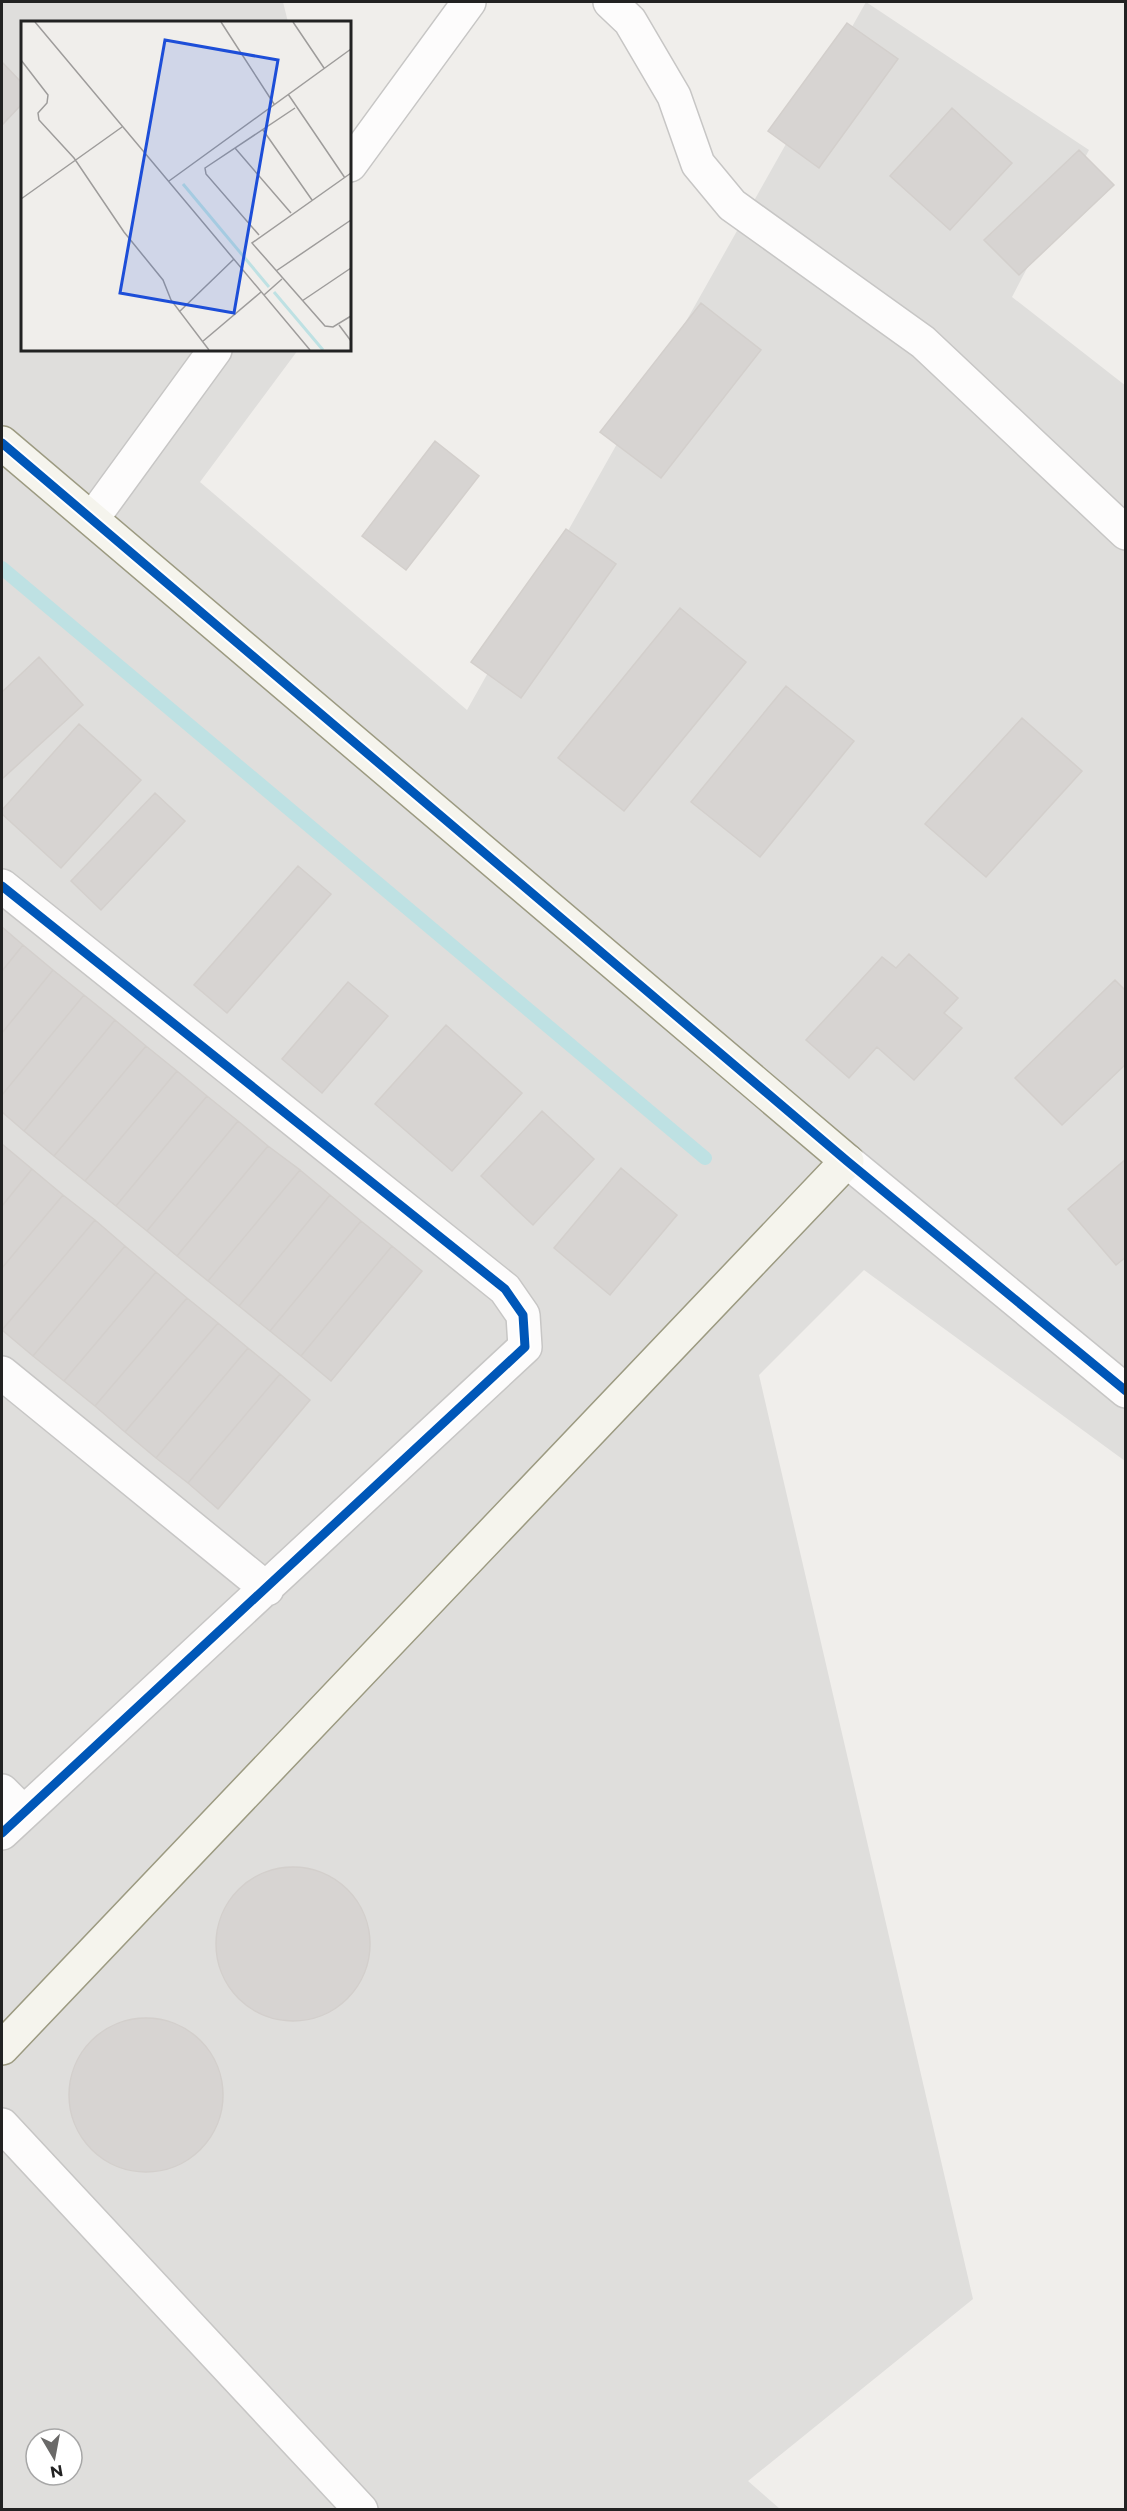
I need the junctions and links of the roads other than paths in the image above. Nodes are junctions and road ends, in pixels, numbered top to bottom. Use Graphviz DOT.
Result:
graph roads {
  1 [pos="469,2"];
  2 [pos="610,2"];
  3 [pos="351,164"];
  4 [pos="214,351"];
  5 [pos="2,443"];
  6 [pos="92,519"];
  7 [pos="1125,533"];
  8 [pos="2,886"];
  9 [pos="847,1161"];
  10 [pos="2,1373"];
  11 [pos="1125,1391"];
  12 [pos="267,1589"];
  13 [pos="9,1812"];
  14 [pos="2,2048"];
  15 [pos="2,2125"];
  16 [pos="361,2510"];
  1 -- 3 [label="street"];
  2 -- 7 [label="street"];
  4 -- 6 [label="street"];
  5 -- 6 [label="street"];
  6 -- 9 [label="street"];
  8 -- 12 [label="street"];
  9 -- 11 [label="street"];
  9 -- 14 [label="street"];
  10 -- 12 [label="street"];
  12 -- 13 [label="street"];
  15 -- 16 [label="street"];
}
